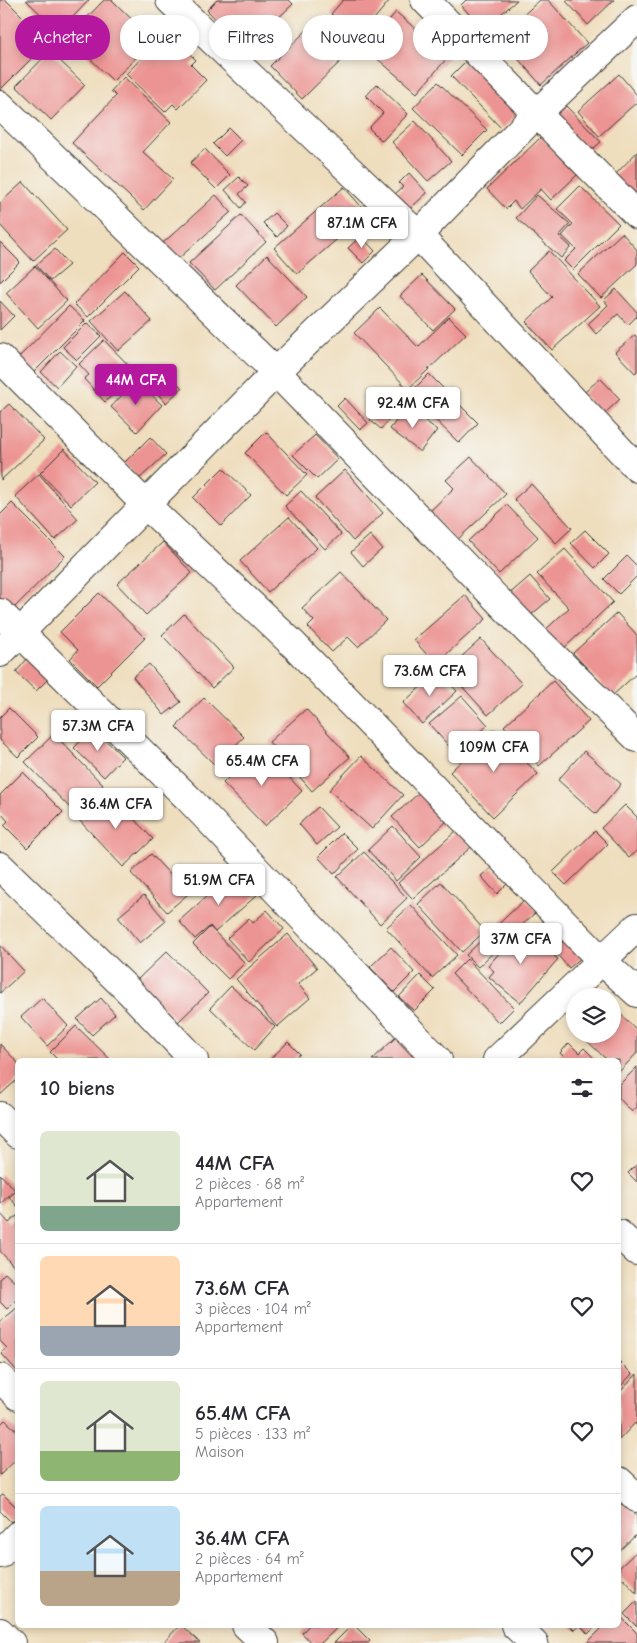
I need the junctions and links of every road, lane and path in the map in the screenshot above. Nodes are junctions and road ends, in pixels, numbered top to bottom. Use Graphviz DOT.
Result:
graph roads {
  1 [pos="170,0"];
  2 [pos="424,0"];
  3 [pos="637,19"];
  4 [pos="0,106"];
  5 [pos="536,114"];
  6 [pos="637,215"];
  7 [pos="418,236"];
  8 [pos="0,358"];
  9 [pos="276,372"];
  10 [pos="637,468"];
  11 [pos="145,504"];
  12 [pos="0,613"];
  13 [pos="20,634"];
  14 [pos="0,653"];
  15 [pos="637,738"];
  16 [pos="0,866"];
  17 [pos="637,927"];
  18 [pos="602,960"];
  19 [pos="637,994"];
  20 [pos="192,1058"];
  21 [pos="436,1058"];
  22 [pos="499,1058"];
  23 [pos="0,1116"];
  24 [pos="15,1131"];
  25 [pos="621,1236"];
  26 [pos="637,1251"];
  27 [pos="0,1378"];
  28 [pos="15,1393"];
  29 [pos="621,1484"];
  30 [pos="637,1498"];
  31 [pos="15,1539"];
  32 [pos="0,1554"];
  33 [pos="249,1628"];
  34 [pos="518,1628"];
  35 [pos="0,1632"];
  36 [pos="11,1643"];
  37 [pos="265,1643"];
  38 [pos="534,1643"];
  1 -- 7 [label="street"];
  2 -- 5 [label="street"];
  3 -- 5 [label="street"];
  4 -- 9 [label="street"];
  5 -- 6 [label="street"];
  5 -- 7 [label="street"];
  7 -- 9 [label="street"];
  7 -- 10 [label="street"];
  8 -- 11 [label="street"];
  9 -- 11 [label="street"];
  9 -- 15 [label="street"];
  11 -- 13 [label="street"];
  11 -- 18 [label="street"];
  12 -- 13 [label="street"];
  13 -- 14 [label="street"];
  13 -- 21 [label="street"];
  16 -- 20 [label="street"];
  17 -- 18 [label="street"];
  18 -- 19 [label="street"];
  18 -- 22 [label="street"];
  23 -- 24 [label="street"];
  25 -- 26 [label="street"];
  27 -- 28 [label="street"];
  29 -- 30 [label="street"];
  31 -- 32 [label="street"];
  33 -- 37 [label="street"];
  34 -- 38 [label="street"];
  35 -- 36 [label="street"];
}
